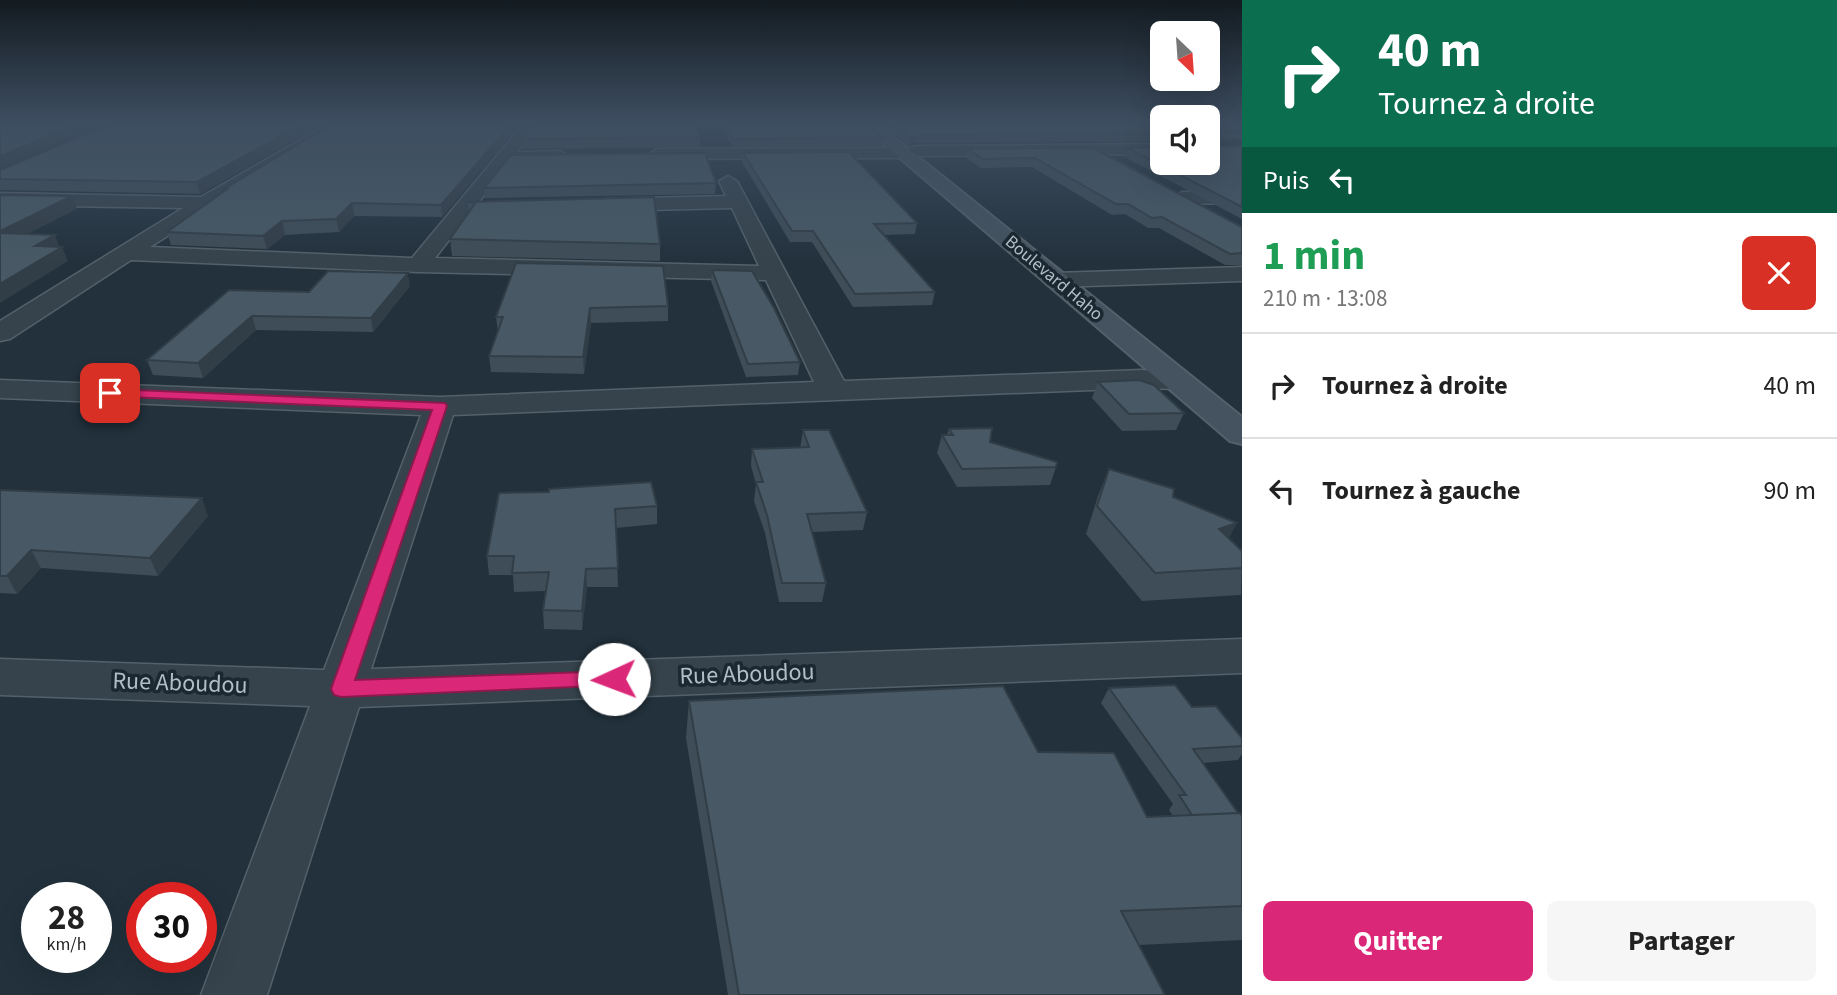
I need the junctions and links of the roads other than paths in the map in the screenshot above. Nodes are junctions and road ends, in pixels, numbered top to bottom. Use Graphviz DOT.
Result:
graph roads {
  1 [pos="263,168"];
  2 [pos="495,168"];
  3 [pos="721,168"];
  4 [pos="929,168"];
  5 [pos="1242,197"];
  6 [pos="0,199"];
  7 [pos="738,202"];
  8 [pos="205,203"];
  9 [pos="588,205"];
  10 [pos="463,207"];
  11 [pos="491,207"];
  12 [pos="1218,217"];
  13 [pos="128,253"];
  14 [pos="418,265"];
  15 [pos="774,273"];
  16 [pos="1242,274"];
  17 [pos="1067,279"];
  18 [pos="0,332"];
  19 [pos="1177,380"];
  20 [pos="0,389"];
  21 [pos="833,390"];
  22 [pos="440,406"];
  23 [pos="1242,412"];
  24 [pos="1242,434"];
  25 [pos="1242,656"];
  26 [pos="0,677"];
  27 [pos="341,689"];
  28 [pos="234,995"];
  1 -- 8 [label="street"];
  2 -- 10 [label="street"];
  3 -- 7 [label="street"];
  4 -- 17 [label="main road, Boulevard Haho"];
  5 -- 12 [label="street"];
  6 -- 8 [label="street"];
  7 -- 9 [label="street"];
  7 -- 15 [label="street"];
  8 -- 13 [label="street"];
  10 -- 11 [label="street"];
  10 -- 14 [label="street"];
  13 -- 14 [label="street"];
  13 -- 18 [label="street"];
  14 -- 15 [label="street"];
  15 -- 21 [label="street"];
  16 -- 17 [label="street"];
  17 -- 19 [label="main road, Boulevard Haho"];
  17 -- 23 [label="main road, Boulevard Haho"];
  19 -- 21 [label="street"];
  19 -- 24 [label="main road, Boulevard Haho"];
  20 -- 22 [label="street"];
  21 -- 22 [label="street"];
  22 -- 27 [label="street"];
  25 -- 27 [label="street, Rue Aboudou"];
  26 -- 27 [label="street, Rue Aboudou"];
  27 -- 28 [label="street"];
}
